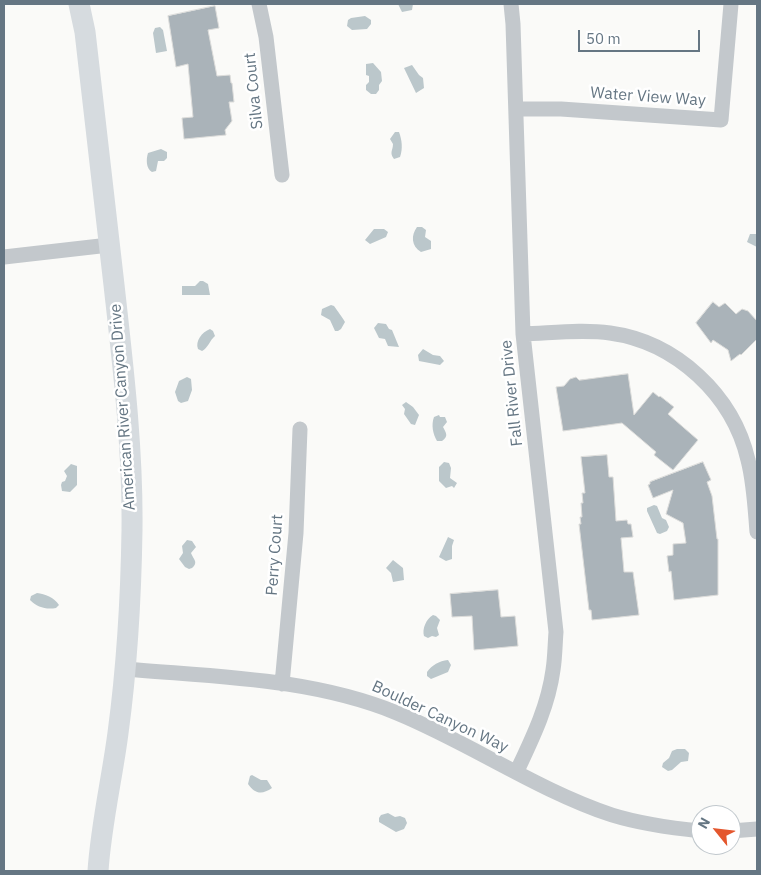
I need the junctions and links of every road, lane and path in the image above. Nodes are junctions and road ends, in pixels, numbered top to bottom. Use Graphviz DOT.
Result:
graph roads {
  1 [pos="79,4"];
  2 [pos="259,4"];
  3 [pos="511,4"];
  4 [pos="731,4"];
  5 [pos="516,109"];
  6 [pos="282,175"];
  7 [pos="109,245"];
  8 [pos="4,257"];
  9 [pos="523,334"];
  10 [pos="300,429"];
  11 [pos="757,532"];
  12 [pos="126,669"];
  13 [pos="282,684"];
  14 [pos="517,771"];
  15 [pos="757,829"];
  16 [pos="691,830"];
  17 [pos="741,830"];
  18 [pos="98,871"];
  1 -- 7 [label="main road, American River Canyon Drive"];
  2 -- 6 [label="street, Silva Court"];
  3 -- 5 [label="street, Fall River Drive"];
  4 -- 5 [label="street, Water View Way"];
  5 -- 9 [label="street, Fall River Drive"];
  7 -- 8 [label="street"];
  7 -- 12 [label="main road, American River Canyon Drive"];
  9 -- 11 [label="street"];
  9 -- 14 [label="street, Fall River Drive"];
  10 -- 13 [label="street, Perry Court"];
  12 -- 13 [label="street, Boulder Canyon Way"];
  12 -- 18 [label="main road, American River Canyon Drive"];
  13 -- 14 [label="street, Boulder Canyon Way"];
  14 -- 16 [label="street, Boulder Canyon Way"];
  15 -- 17 [label="street"];
}
